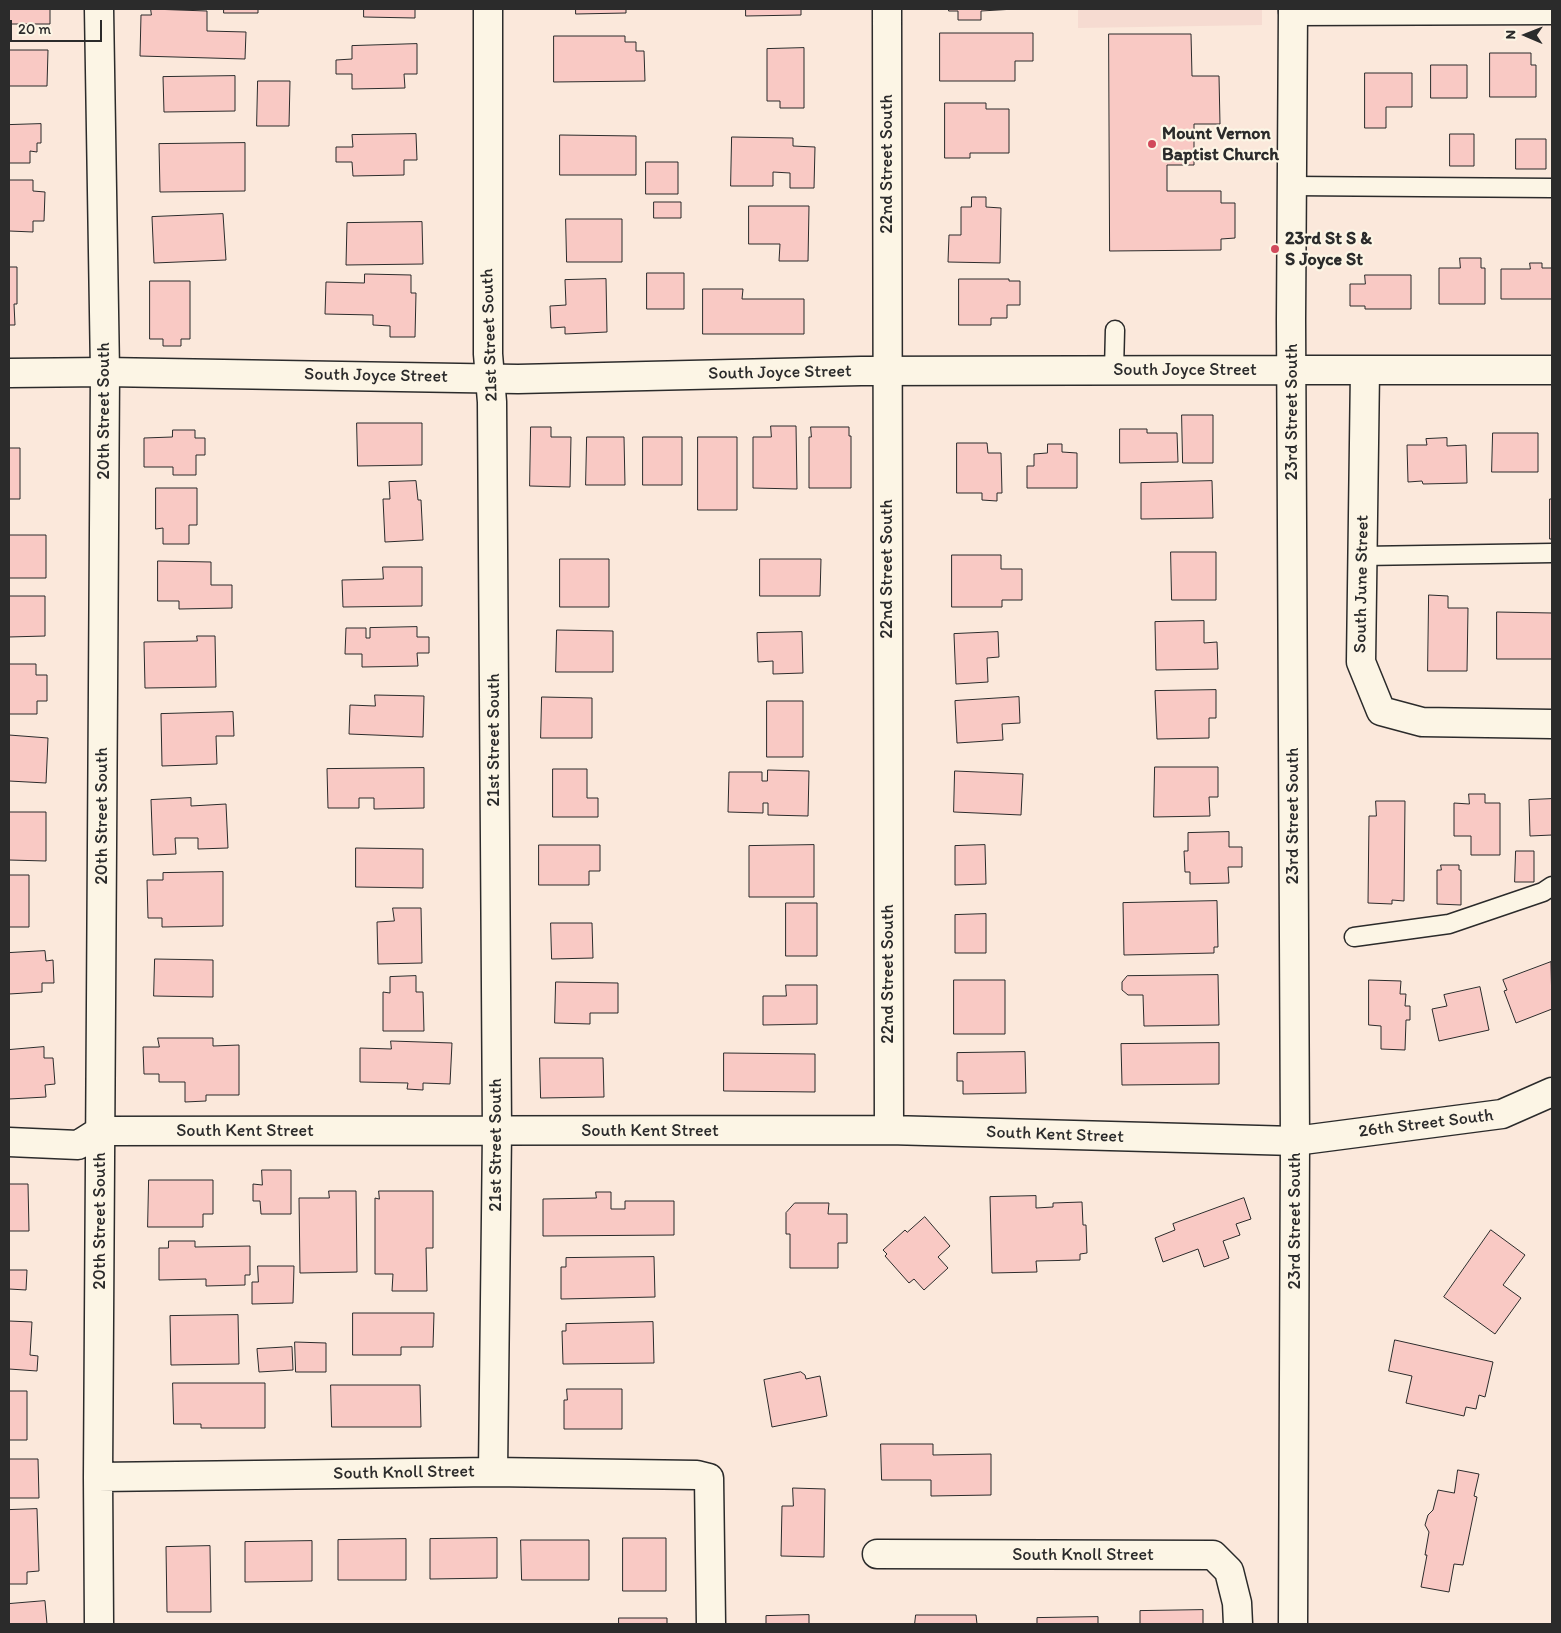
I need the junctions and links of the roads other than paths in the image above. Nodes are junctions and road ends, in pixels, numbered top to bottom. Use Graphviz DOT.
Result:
graph roads {
  1 [pos="99,9"];
  2 [pos="488,9"];
  3 [pos="887,9"];
  4 [pos="1293,10"];
  5 [pos="1552,10"];
  6 [pos="1292,186"];
  7 [pos="1552,188"];
  8 [pos="1115,330"];
  9 [pos="1114,370"];
  10 [pos="1292,370"];
  11 [pos="1365,370"];
  12 [pos="1552,370"];
  13 [pos="887,371"];
  14 [pos="105,372"];
  15 [pos="9,373"];
  16 [pos="490,378"];
  17 [pos="1552,553"];
  18 [pos="1362,556"];
  19 [pos="1552,724"];
  20 [pos="1552,886"];
  21 [pos="1354,937"];
  22 [pos="1552,1092"];
  23 [pos="889,1130"];
  24 [pos="100,1131"];
  25 [pos="497,1131"];
  26 [pos="1295,1140"];
  27 [pos="9,1142"];
  28 [pos="493,1472"];
  29 [pos="98,1478"];
  30 [pos="877,1554"];
  31 [pos="99,1624"];
  32 [pos="712,1624"];
  33 [pos="1238,1624"];
  34 [pos="1293,1624"];
  1 -- 14 [label="street, 20th Street South"];
  2 -- 16 [label="street, 21st Street South"];
  3 -- 13 [label="street, 22nd Street South"];
  4 -- 5 [label="street"];
  4 -- 6 [label="street, 23rd Street South"];
  6 -- 7 [label="lane"];
  6 -- 10 [label="street, 23rd Street South"];
  8 -- 9 [label="lane"];
  9 -- 10 [label="street, South Joyce Street"];
  9 -- 13 [label="street, South Joyce Street"];
  10 -- 11 [label="street, South Joyce Street"];
  10 -- 26 [label="street, 23rd Street South"];
  11 -- 12 [label="street, South Joyce Street"];
  11 -- 18 [label="street, South June Street"];
  13 -- 16 [label="street, South Joyce Street"];
  13 -- 23 [label="street, 22nd Street South"];
  14 -- 15 [label="street, South Joyce Street"];
  14 -- 16 [label="street, South Joyce Street"];
  14 -- 24 [label="street, 20th Street South"];
  16 -- 25 [label="street, 21st Street South"];
  17 -- 18 [label="lane"];
  18 -- 19 [label="street, South June Street"];
  20 -- 21 [label="lane"];
  22 -- 26 [label="street, 26th Street South"];
  23 -- 25 [label="street, South Kent Street"];
  23 -- 26 [label="street, South Kent Street"];
  24 -- 25 [label="street, South Kent Street"];
  24 -- 27 [label="street"];
  24 -- 29 [label="street, 20th Street South"];
  25 -- 28 [label="street, 21st Street South"];
  26 -- 34 [label="street, 23rd Street South"];
  28 -- 29 [label="street, South Knoll Street"];
  28 -- 32 [label="street, South Knoll Street"];
  29 -- 31 [label="street, 20th Street South"];
  30 -- 33 [label="street, South Knoll Street"];
}
